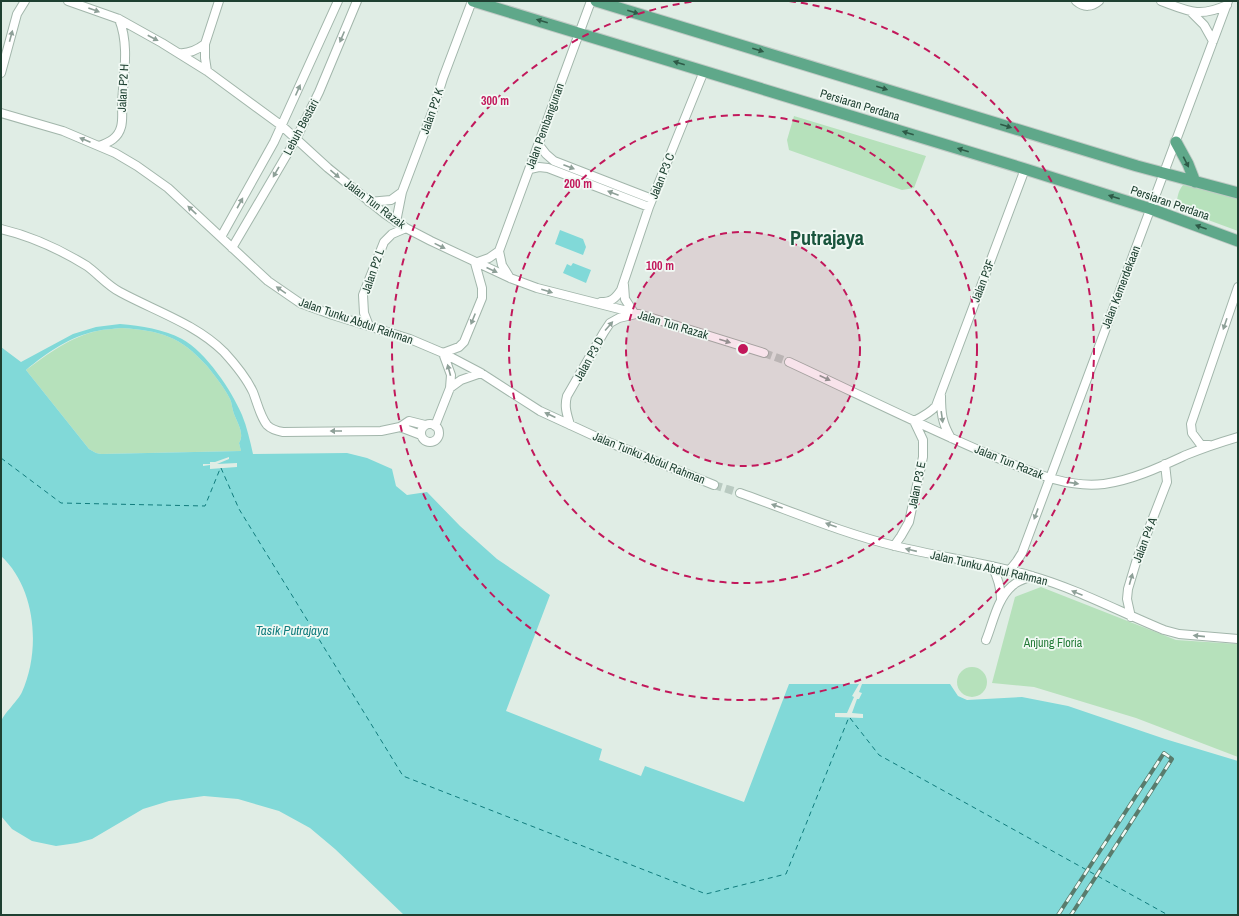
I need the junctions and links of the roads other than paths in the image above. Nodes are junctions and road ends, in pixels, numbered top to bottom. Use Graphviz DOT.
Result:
graph roads {
  1 [pos="25,1"];
  2 [pos="68,1"];
  3 [pos="338,1"];
  4 [pos="357,1"];
  5 [pos="472,1"];
  6 [pos="591,1"];
  7 [pos="596,1"];
  8 [pos="1076,1"];
  9 [pos="1099,1"];
  10 [pos="1161,1"];
  11 [pos="1227,3"];
  12 [pos="218,4"];
  13 [pos="1192,13"];
  14 [pos="119,19"];
  15 [pos="579,32"];
  16 [pos="1213,42"];
  17 [pos="205,44"];
  18 [pos="179,53"];
  19 [pos="207,71"];
  20 [pos="704,71"];
  21 [pos="1,72"];
  22 [pos="1,113"];
  23 [pos="282,126"];
  24 [pos="296,139"];
  25 [pos="1176,142"];
  26 [pos="539,145"];
  27 [pos="100,146"];
  28 [pos="530,169"];
  29 [pos="1025,169"];
  30 [pos="1163,173"];
  31 [pos="1195,182"];
  32 [pos="402,192"];
  33 [pos="1238,193"];
  34 [pos="369,202"];
  35 [pos="651,203"];
  36 [pos="1151,209"];
  37 [pos="396,222"];
  38 [pos="406,228"];
  39 [pos="1,229"];
  40 [pos="221,237"];
  41 [pos="1238,241"];
  42 [pos="232,248"];
  43 [pos="499,251"];
  44 [pos="475,263"];
  45 [pos="510,278"];
  46 [pos="624,282"];
  47 [pos="1238,287"];
  48 [pos="594,302"];
  49 [pos="637,313"];
  50 [pos="369,326"];
  51 [pos="764,353"];
  52 [pos="443,354"];
  53 [pos="789,362"];
  54 [pos="481,373"];
  55 [pos="450,388"];
  56 [pos="941,394"];
  57 [pos="914,421"];
  58 [pos="570,425"];
  59 [pos="425,426"];
  60 [pos="436,426"];
  61 [pos="400,427"];
  62 [pos="421,435"];
  63 [pos="1238,437"];
  64 [pos="951,438"];
  65 [pos="1215,445"];
  66 [pos="1165,464"];
  67 [pos="1049,478"];
  68 [pos="714,485"];
  69 [pos="740,493"];
  70 [pos="894,546"];
  71 [pos="992,566"];
  72 [pos="1009,571"];
  73 [pos="1032,576"];
  74 [pos="1001,599"];
  75 [pos="1131,617"];
  76 [pos="1238,639"];
  77 [pos="986,640"];
  21 -- 1 [label="street, one-way"];
  2 -- 14 [label="street, Jalan Tun Razak, one-way"];
  23 -- 3 [label="street, Lebuh Bestari, one-way"];
  4 -- 24 [label="street, Lebuh Bestari, one-way"];
  15 -- 5 [label="main road, Persiaran Perdana, one-way"];
  5 -- 32 [label="street, Jalan P2 K"];
  6 -- 15 [label="street, Jalan Pembangunan"];
  7 -- 30 [label="main road, Persiaran Perdana, one-way"];
  8 -- 9 [label="street"];
  10 -- 13 [label="street"];
  11 -- 13 [label="street"];
  11 -- 16 [label="street, Jalan Kemerdekaan"];
  12 -- 17 [label="street"];
  13 -- 16 [label="street"];
  14 -- 18 [label="street, Jalan Tun Razak, one-way"];
  14 -- 27 [label="street, Jalan P2 H"];
  20 -- 15 [label="main road, Persiaran Perdana, one-way"];
  15 -- 26 [label="street, Jalan Pembangunan"];
  16 -- 25 [label="street, Jalan Kemerdekaan"];
  17 -- 18 [label="street"];
  17 -- 19 [label="street"];
  18 -- 19 [label="street, Jalan Tun Razak"];
  19 -- 23 [label="street, Jalan Tun Razak"];
  29 -- 20 [label="main road, Persiaran Perdana, one-way"];
  20 -- 35 [label="street, Jalan P3 C"];
  27 -- 22 [label="street, Jalan Tunku Abdul Rahman, one-way"];
  23 -- 24 [label="street, Jalan Tun Razak"];
  40 -- 23 [label="street, Lebuh Bestari, one-way"];
  24 -- 34 [label="street, Jalan Tun Razak, one-way"];
  24 -- 42 [label="street, Lebuh Bestari, one-way"];
  25 -- 30 [label="street, Jalan Kemerdekaan"];
  25 -- 31 [label="main road, one-way"];
  26 -- 28 [label="street, Jalan Pembangunan"];
  26 -- 35 [label="street, one-way"];
  40 -- 27 [label="street, Jalan Tunku Abdul Rahman, one-way"];
  35 -- 28 [label="street, one-way"];
  28 -- 43 [label="street, Jalan Pembangunan"];
  36 -- 29 [label="main road, Persiaran Perdana, one-way"];
  29 -- 56 [label="street, Jalan P3F"];
  30 -- 31 [label="main road, Persiaran Perdana"];
  30 -- 36 [label="street, Jalan Kemerdekaan"];
  31 -- 33 [label="main road, Persiaran Perdana"];
  32 -- 34 [label="street"];
  32 -- 37 [label="street, Jalan P2 K"];
  34 -- 37 [label="street, Jalan Tun Razak"];
  35 -- 46 [label="street, Jalan P3 C"];
  41 -- 36 [label="main road, Persiaran Perdana, one-way"];
  36 -- 67 [label="street, Jalan Kemerdekaan"];
  37 -- 38 [label="street, Jalan Tun Razak"];
  38 -- 44 [label="street, Jalan Tun Razak, one-way"];
  38 -- 50 [label="street, Jalan P2 L"];
  61 -- 39 [label="street, one-way"];
  40 -- 42 [label="street, Jalan Tunku Abdul Rahman"];
  50 -- 42 [label="street, Jalan Tunku Abdul Rahman, one-way"];
  43 -- 44 [label="street"];
  43 -- 45 [label="street"];
  44 -- 45 [label="street, Jalan Tun Razak, one-way"];
  44 -- 52 [label="street, one-way"];
  45 -- 48 [label="street, Jalan Tun Razak, one-way"];
  46 -- 48 [label="street, Jalan P3 C"];
  46 -- 49 [label="street, Jalan P3 C"];
  47 -- 65 [label="street, one-way"];
  48 -- 49 [label="street, Jalan Tun Razak"];
  49 -- 51 [label="street, Jalan Tun Razak, one-way"];
  58 -- 49 [label="street, Jalan P3 D, one-way"];
  50 -- 52 [label="street, Jalan Tunku Abdul Rahman"];
  52 -- 54 [label="street, Jalan Tunku Abdul Rahman"];
  55 -- 52 [label="street, one-way"];
  53 -- 57 [label="street, Jalan Tun Razak, one-way"];
  54 -- 55 [label="street"];
  58 -- 54 [label="street, Jalan Tunku Abdul Rahman, one-way"];
  55 -- 60 [label="street"];
  56 -- 57 [label="street, Jalan P3F"];
  56 -- 64 [label="street, Jalan P3F, one-way"];
  57 -- 64 [label="street, Jalan Tun Razak"];
  57 -- 70 [label="street, Jalan P3 E"];
  58 -- 68 [label="street, Jalan Tunku Abdul Rahman"];
  59 -- 60 [label="street"];
  59 -- 61 [label="street"];
  59 -- 62 [label="street"];
  60 -- 62 [label="street"];
  61 -- 62 [label="street"];
  63 -- 65 [label="street, Jalan Tun Razak"];
  64 -- 67 [label="street, Jalan Tun Razak"];
  65 -- 66 [label="street, Jalan Tun Razak"];
  67 -- 66 [label="street, Jalan Tun Razak, one-way"];
  75 -- 66 [label="street, Jalan P4 A, one-way"];
  67 -- 72 [label="street, Jalan Kemerdekaan, one-way"];
  70 -- 69 [label="street, Jalan Tunku Abdul Rahman, one-way"];
  71 -- 70 [label="street, Jalan Tunku Abdul Rahman, one-way"];
  71 -- 72 [label="street, Jalan Tunku Abdul Rahman"];
  71 -- 74 [label="street"];
  72 -- 73 [label="street, Jalan Tunku Abdul Rahman"];
  73 -- 74 [label="street"];
  75 -- 73 [label="street, Jalan Tunku Abdul Rahman, one-way"];
  74 -- 77 [label="street"];
  76 -- 75 [label="street, Jalan Tunku Abdul Rahman, one-way"];
}
